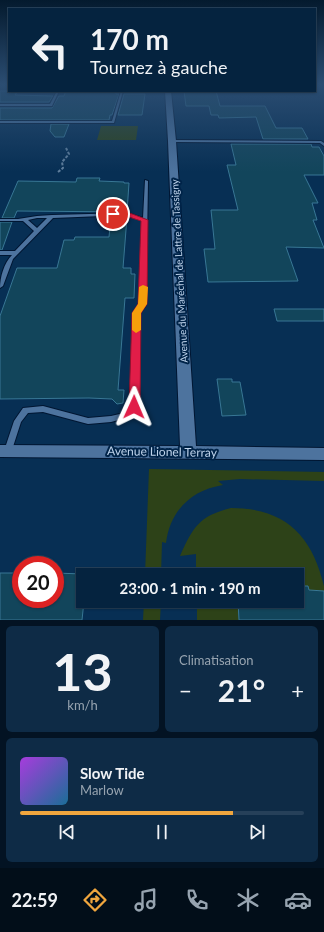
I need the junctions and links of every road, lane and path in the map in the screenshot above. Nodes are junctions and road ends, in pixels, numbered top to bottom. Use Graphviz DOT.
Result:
graph roads {
  1 [pos="115,114"];
  2 [pos="170,114"];
  3 [pos="0,122"];
  4 [pos="172,141"];
  5 [pos="324,145"];
  6 [pos="66,148"];
  7 [pos="58,172"];
  8 [pos="146,181"];
  9 [pos="52,216"];
  10 [pos="24,219"];
  11 [pos="0,220"];
  12 [pos="145,220"];
  13 [pos="37,231"];
  14 [pos="0,253"];
  15 [pos="17,253"];
  16 [pos="0,286"];
  17 [pos="4,451"];
  18 [pos="188,452"];
  19 [pos="324,454"];
  1 -- 3 [label="lane"];
  2 -- 4 [label="street, Avenue du Maréchal de Lattre de Tassigny"];
  4 -- 5 [label="lane"];
  4 -- 18 [label="street, Avenue du Maréchal de Lattre de Tassigny"];
  6 -- 7 [label="path"];
  8 -- 12 [label="lane"];
  9 -- 10 [label="lane"];
  9 -- 12 [label="lane"];
  9 -- 13 [label="lane"];
  10 -- 11 [label="lane"];
  10 -- 13 [label="lane"];
  12 -- 17 [label="lane"];
  13 -- 15 [label="lane"];
  14 -- 15 [label="lane"];
  15 -- 16 [label="lane"];
  17 -- 18 [label="street, Avenue Lionel Terray"];
  18 -- 19 [label="street, Avenue Lionel Terray"];
}
